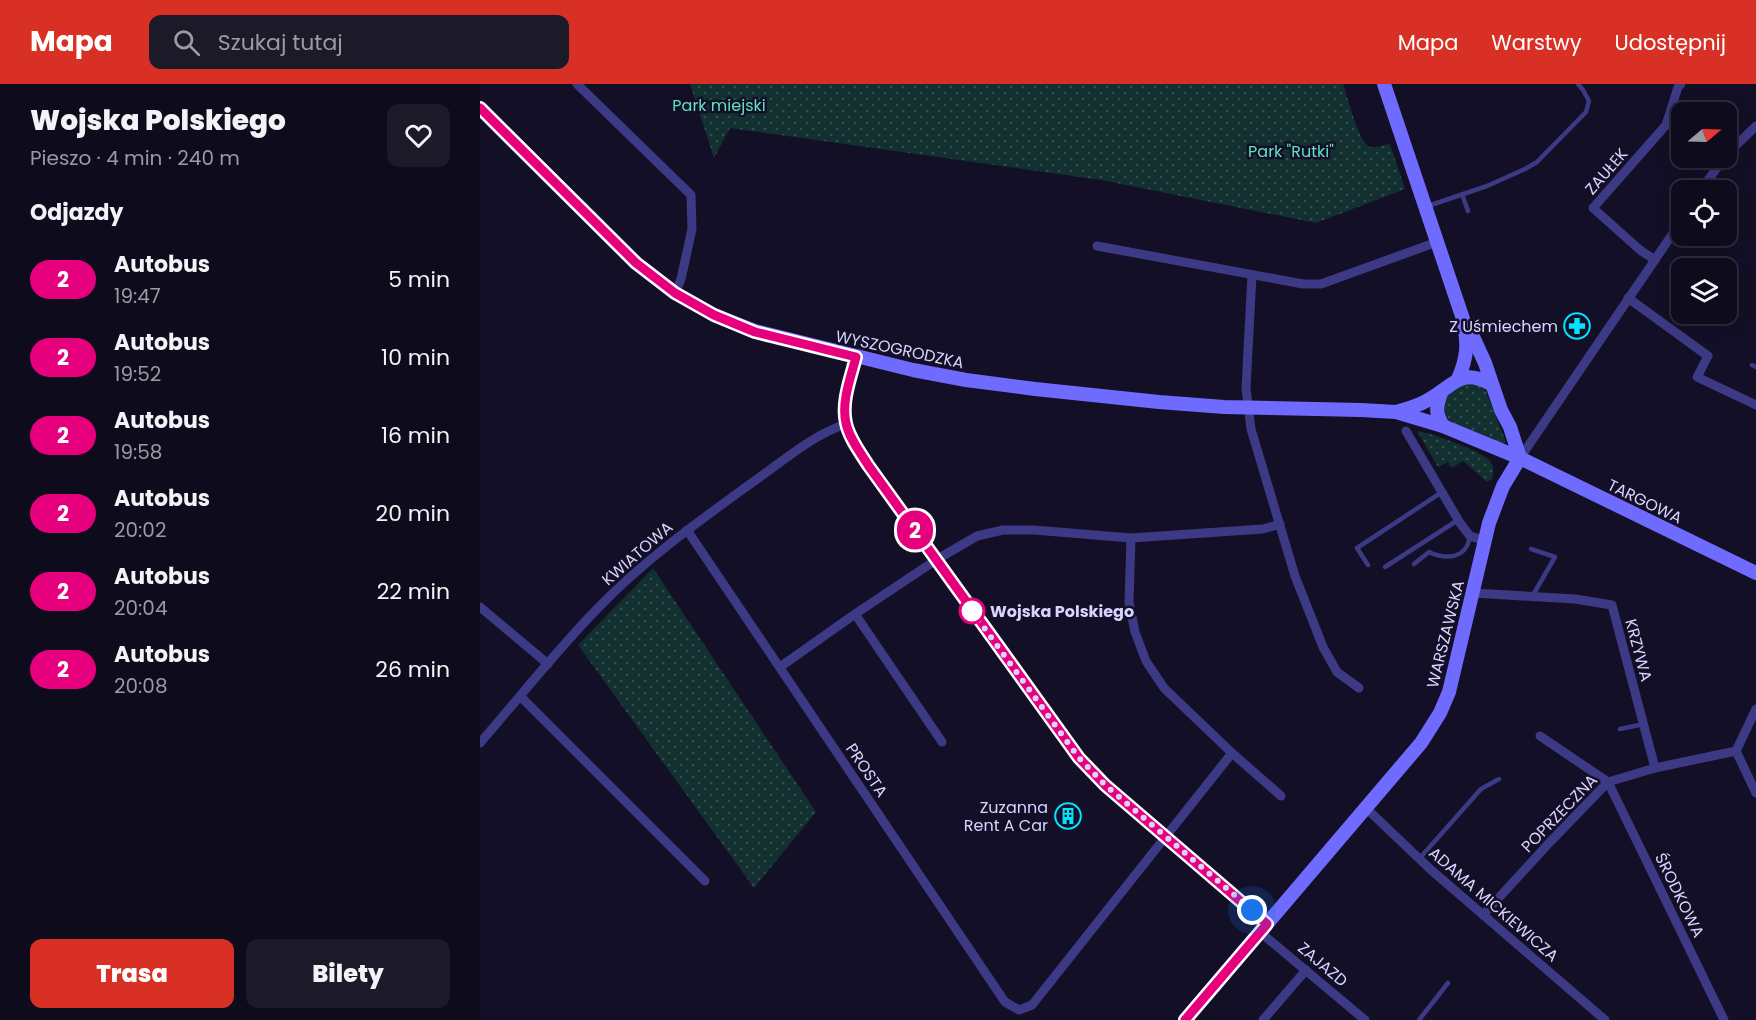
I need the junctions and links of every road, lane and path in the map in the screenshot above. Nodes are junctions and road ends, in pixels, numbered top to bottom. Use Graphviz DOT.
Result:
graph roads {
  1 [pos="577,84"];
  2 [pos="1384,84"];
  3 [pos="1578,84"];
  4 [pos="1681,84"];
  5 [pos="480,108"];
  6 [pos="1756,126"];
  7 [pos="1737,144"];
  8 [pos="1462,194"];
  9 [pos="1425,207"];
  10 [pos="1468,211"];
  11 [pos="1671,236"];
  12 [pos="1437,242"];
  13 [pos="1097,246"];
  14 [pos="1655,260"];
  15 [pos="1252,275"];
  16 [pos="675,293"];
  17 [pos="1628,298"];
  18 [pos="1463,319"];
  19 [pos="856,357"];
  20 [pos="1458,379"];
  21 [pos="1491,384"];
  22 [pos="1441,393"];
  23 [pos="1756,405"];
  24 [pos="1247,407"];
  25 [pos="1396,412"];
  26 [pos="846,424"];
  27 [pos="1443,426"];
  28 [pos="1406,431"];
  29 [pos="1520,458"];
  30 [pos="1442,492"];
  31 [pos="1458,520"];
  32 [pos="1280,524"];
  33 [pos="687,530"];
  34 [pos="1470,536"];
  35 [pos="1131,538"];
  36 [pos="1485,541"];
  37 [pos="1531,549"];
  38 [pos="936,560"];
  39 [pos="1414,564"];
  40 [pos="1368,565"];
  41 [pos="1385,567"];
  42 [pos="1756,573"];
  43 [pos="1473,593"];
  44 [pos="1532,597"];
  45 [pos="480,607"];
  46 [pos="855,614"];
  47 [pos="548,664"];
  48 [pos="780,667"];
  49 [pos="1359,688"];
  50 [pos="520,696"];
  51 [pos="1755,713"];
  52 [pos="1644,724"];
  53 [pos="1620,729"];
  54 [pos="1540,736"];
  55 [pos="942,742"];
  56 [pos="480,743"];
  57 [pos="1736,751"];
  58 [pos="1232,753"];
  59 [pos="1655,768"];
  60 [pos="1499,779"];
  61 [pos="1608,782"];
  62 [pos="1756,793"];
  63 [pos="1281,796"];
  64 [pos="1366,807"];
  65 [pos="1165,836"];
  66 [pos="1419,859"];
  67 [pos="705,882"];
  68 [pos="1483,915"];
  69 [pos="1264,928"];
  70 [pos="1306,970"];
  71 [pos="1448,984"];
  72 [pos="1358,1018"];
  73 [pos="1185,1020"];
  74 [pos="1263,1020"];
  75 [pos="1419,1020"];
  76 [pos="1605,1020"];
  77 [pos="1724,1020"];
  1 -- 16 [label="street"];
  2 -- 9 [label="main road"];
  3 -- 8 [label="lane"];
  4 -- 14 [label="street, ZAUŁEK"];
  5 -- 16 [label="main road, WYSZOGRODZKA"];
  6 -- 7 [label="street"];
  8 -- 9 [label="lane"];
  8 -- 10 [label="lane"];
  9 -- 12 [label="main road"];
  11 -- 14 [label="street, WARSZAWSKA"];
  12 -- 15 [label="street"];
  12 -- 18 [label="main road"];
  13 -- 15 [label="street"];
  14 -- 17 [label="street, WARSZAWSKA"];
  15 -- 24 [label="street"];
  16 -- 19 [label="main road, WYSZOGRODZKA"];
  17 -- 23 [label="street"];
  17 -- 29 [label="street, WARSZAWSKA"];
  18 -- 20 [label="main road"];
  18 -- 21 [label="main road"];
  19 -- 24 [label="main road, WYSZOGRODZKA"];
  19 -- 26 [label="street"];
  20 -- 21 [label="main road"];
  20 -- 22 [label="main road, WYSZOGRODZKA"];
  21 -- 29 [label="main road"];
  22 -- 25 [label="main road, WYSZOGRODZKA"];
  22 -- 27 [label="main road"];
  24 -- 25 [label="main road, WYSZOGRODZKA"];
  24 -- 32 [label="street"];
  25 -- 27 [label="main road, WYSZOGRODZKA"];
  26 -- 33 [label="street, KWIATOWA"];
  26 -- 38 [label="street"];
  27 -- 29 [label="main road, WYSZOGRODZKA"];
  28 -- 30 [label="street"];
  29 -- 36 [label="main road, WARSZAWSKA"];
  29 -- 42 [label="main road, TARGOWA"];
  30 -- 31 [label="street"];
  30 -- 40 [label="lane"];
  31 -- 34 [label="street"];
  31 -- 41 [label="lane"];
  32 -- 35 [label="street"];
  32 -- 49 [label="street"];
  33 -- 47 [label="street, KWIATOWA"];
  33 -- 48 [label="street, PROSTA"];
  34 -- 36 [label="street"];
  34 -- 39 [label="lane"];
  35 -- 38 [label="street"];
  35 -- 58 [label="street"];
  36 -- 43 [label="main road, WARSZAWSKA"];
  37 -- 44 [label="lane"];
  38 -- 46 [label="street"];
  38 -- 65 [label="street"];
  43 -- 44 [label="street, KRZYWA"];
  43 -- 64 [label="main road, WARSZAWSKA"];
  44 -- 52 [label="street, KRZYWA"];
  45 -- 47 [label="street"];
  46 -- 48 [label="street"];
  46 -- 55 [label="street"];
  47 -- 50 [label="street, KWIATOWA"];
  48 -- 65 [label="street, PROSTA"];
  50 -- 56 [label="street, KWIATOWA"];
  50 -- 67 [label="street"];
  51 -- 57 [label="street"];
  52 -- 53 [label="lane"];
  52 -- 59 [label="street, KRZYWA"];
  54 -- 61 [label="street"];
  57 -- 59 [label="street, POPRZECZNA"];
  57 -- 62 [label="street"];
  58 -- 63 [label="street"];
  58 -- 65 [label="street"];
  59 -- 61 [label="street, POPRZECZNA"];
  60 -- 66 [label="lane"];
  61 -- 68 [label="street, POPRZECZNA"];
  61 -- 77 [label="street, ŚRODKOWA"];
  64 -- 66 [label="street, ADAMA MICKIEWICZA"];
  64 -- 69 [label="main road, WARSZAWSKA"];
  65 -- 69 [label="street"];
  66 -- 68 [label="street, ADAMA MICKIEWICZA"];
  68 -- 76 [label="street, ADAMA MICKIEWICZA"];
  69 -- 70 [label="street, ZAJAZD"];
  69 -- 73 [label="main road, WARSZAWSKA"];
  70 -- 72 [label="street, ZAJAZD"];
  70 -- 74 [label="street"];
  71 -- 75 [label="lane"];
}
